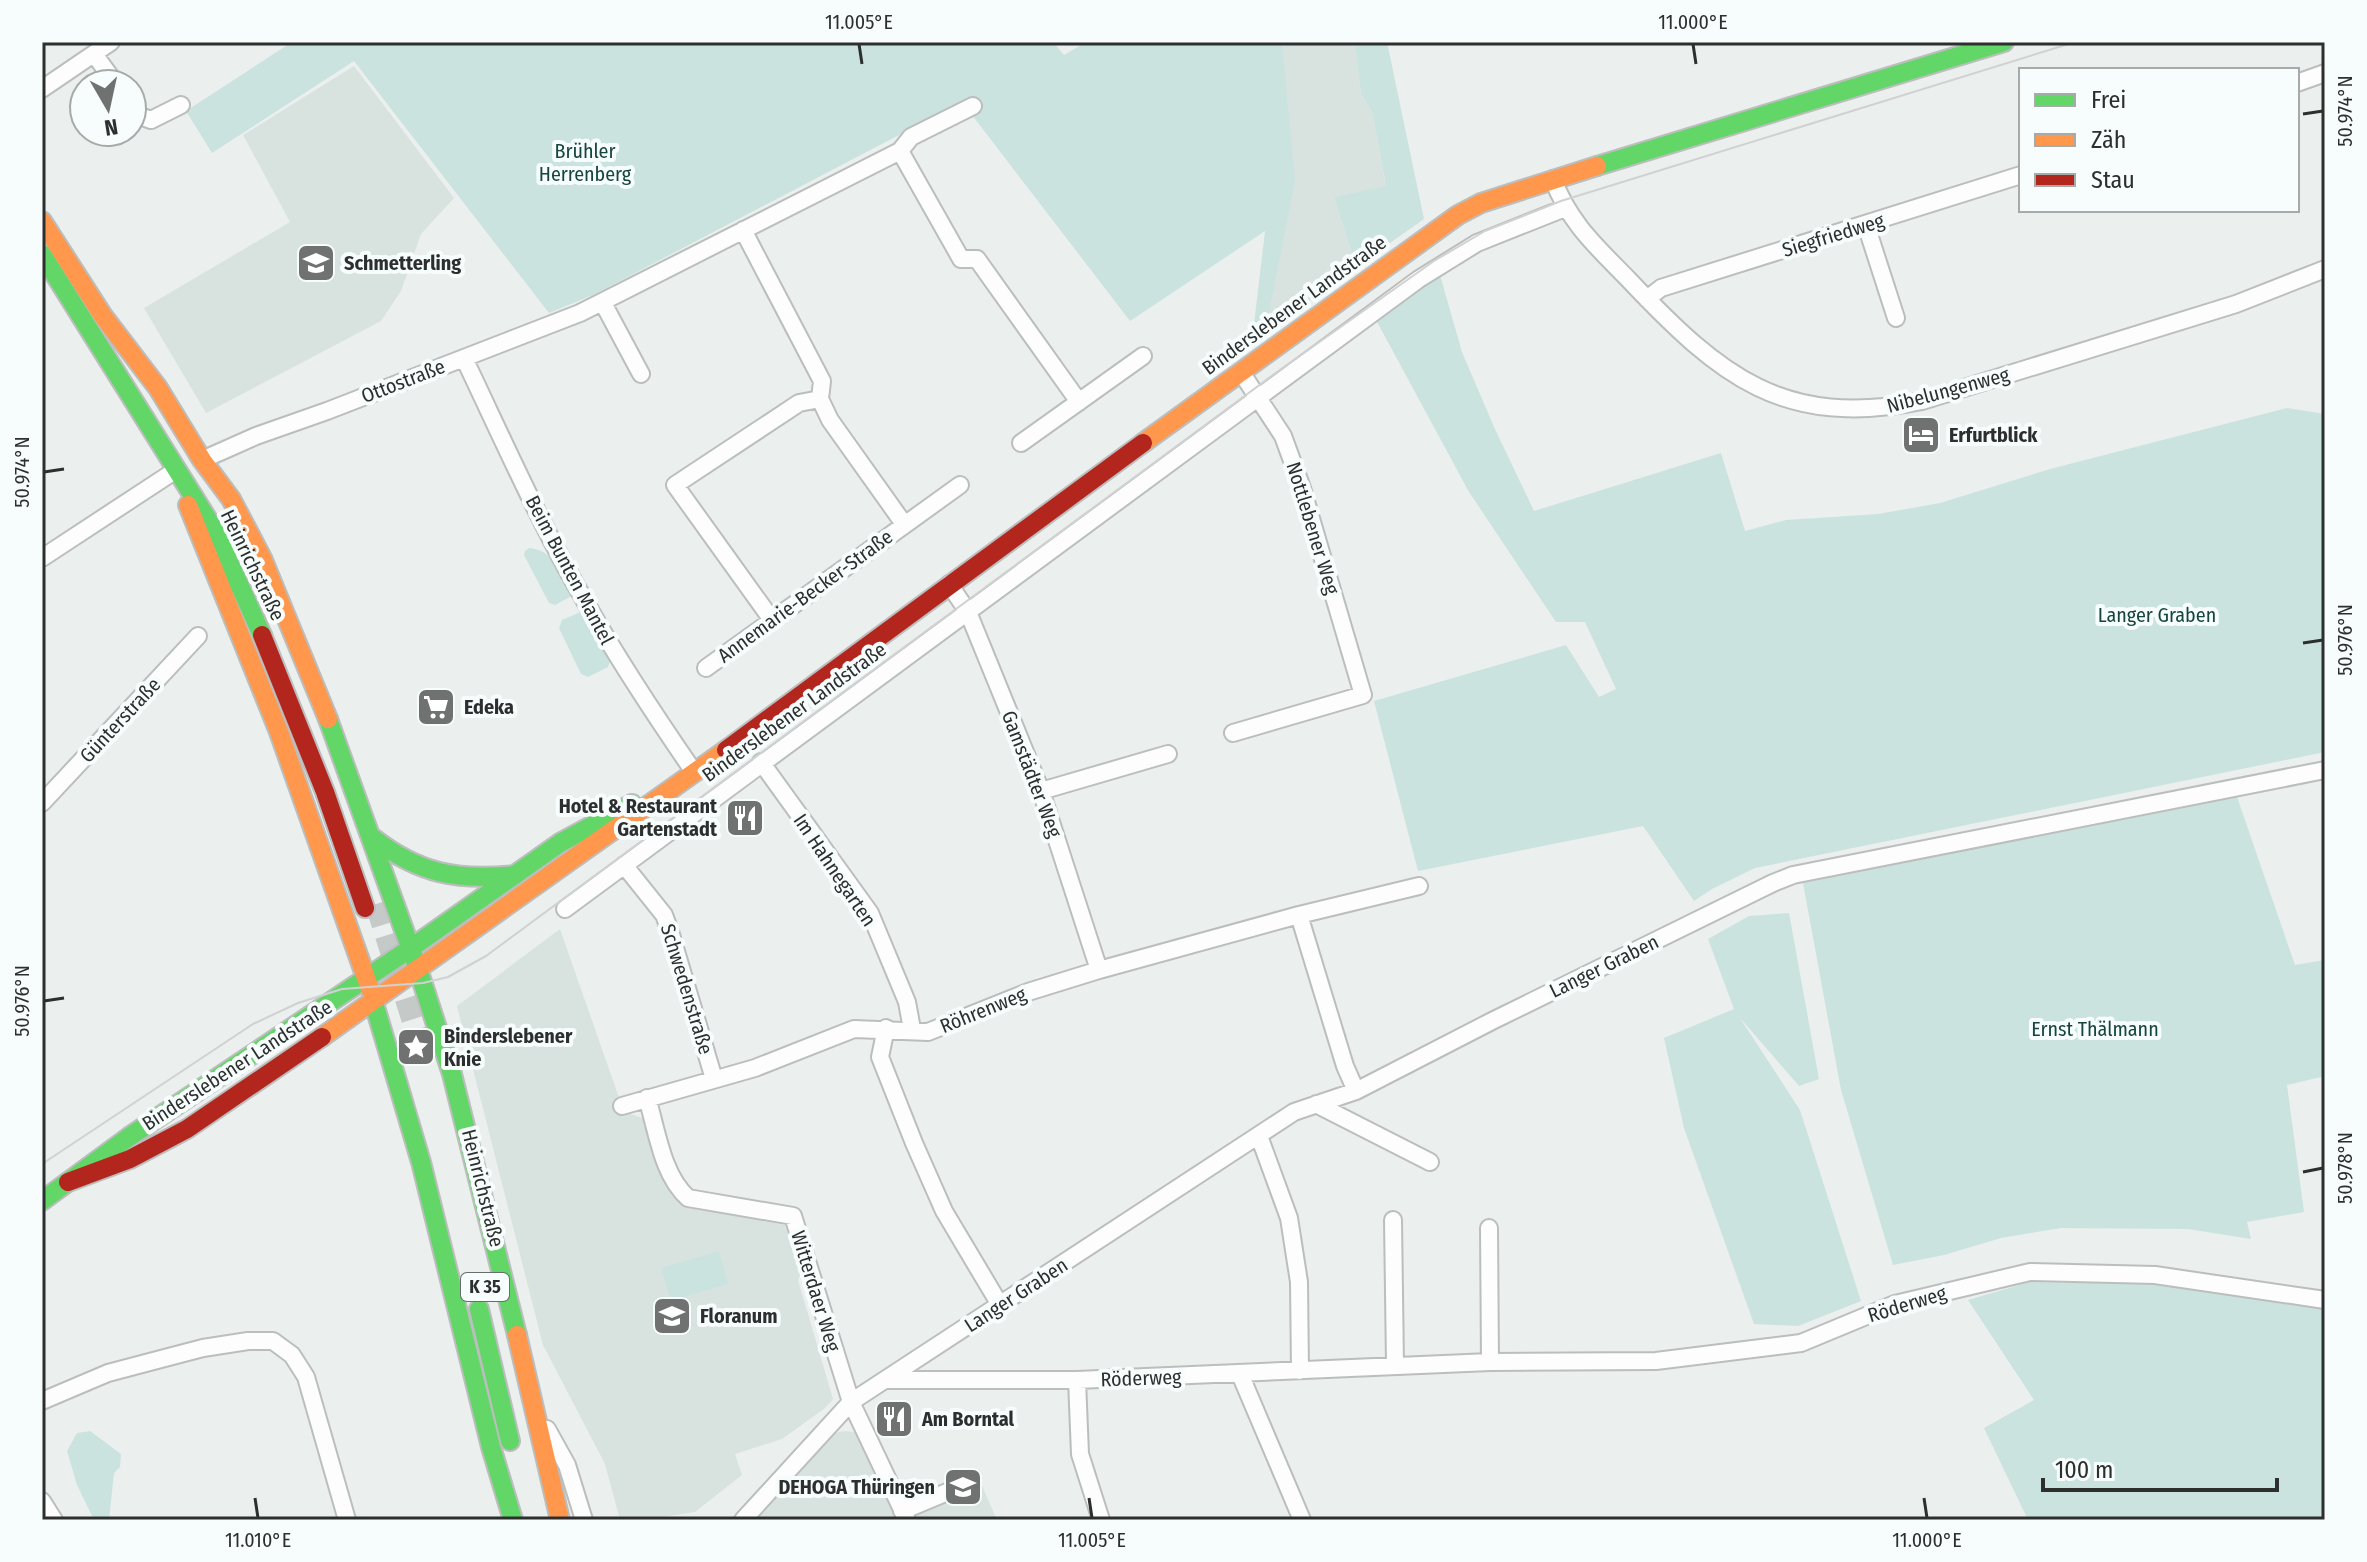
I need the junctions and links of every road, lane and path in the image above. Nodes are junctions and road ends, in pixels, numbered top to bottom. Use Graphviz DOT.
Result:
graph roads {
  1 [pos="111,42"];
  2 [pos="2004,42"];
  3 [pos="94,54"];
  4 [pos="104,68"];
  5 [pos="2325,73"];
  6 [pos="2299,82"];
  7 [pos="42,89"];
  8 [pos="181,105"];
  9 [pos="973,106"];
  10 [pos="148,119"];
  11 [pos="900,151"];
  12 [pos="2019,176"];
  13 [pos="1553,179"];
  14 [pos="1565,208"];
  15 [pos="42,221"];
  16 [pos="1866,225"];
  17 [pos="743,230"];
  18 [pos="42,254"];
  19 [pos="2325,269"];
  20 [pos="1647,299"];
  21 [pos="603,303"];
  22 [pos="1896,318"];
  23 [pos="1143,356"];
  24 [pos="464,358"];
  25 [pos="1241,372"];
  26 [pos="641,374"];
  27 [pos="1258,398"];
  28 [pos="820,399"];
  29 [pos="1079,402"];
  30 [pos="1021,443"];
  31 [pos="202,460"];
  32 [pos="176,470"];
  33 [pos="960,485"];
  34 [pos="904,524"];
  35 [pos="42,558"];
  36 [pos="949,584"];
  37 [pos="968,612"];
  38 [pos="772,620"];
  39 [pos="198,636"];
  40 [pos="706,668"];
  41 [pos="1233,733"];
  42 [pos="1168,754"];
  43 [pos="761,762"];
  44 [pos="2325,770"];
  45 [pos="694,772"];
  46 [pos="1041,791"];
  47 [pos="42,803"];
  48 [pos="373,838"];
  49 [pos="624,865"];
  50 [pos="516,874"];
  51 [pos="1419,886"];
  52 [pos="565,909"];
  53 [pos="1299,915"];
  54 [pos="411,948"];
  55 [pos="418,969"];
  56 [pos="1099,970"];
  57 [pos="366,977"];
  58 [pos="373,1000"];
  59 [pos="886,1028"];
  60 [pos="912,1029"];
  61 [pos="714,1079"];
  62 [pos="1356,1091"];
  63 [pos="647,1098"];
  64 [pos="1316,1104"];
  65 [pos="622,1106"];
  66 [pos="1259,1136"];
  67 [pos="1430,1162"];
  68 [pos="68,1182"];
  69 [pos="42,1201"];
  70 [pos="1393,1220"];
  71 [pos="1489,1228"];
  72 [pos="2325,1300"];
  73 [pos="1000,1305"];
  74 [pos="1490,1362"];
  75 [pos="1395,1365"];
  76 [pos="1300,1371"];
  77 [pos="1240,1374"];
  78 [pos="888,1380"];
  79 [pos="1077,1380"];
  80 [pos="42,1401"];
  81 [pos="851,1402"];
  82 [pos="536,1413"];
  83 [pos="971,1482"];
  84 [pos="42,1501"];
  85 [pos="904,1515"];
  86 [pos="54,1520"];
  87 [pos="347,1520"];
  88 [pos="513,1520"];
  89 [pos="530,1520"];
  90 [pos="546,1520"];
  91 [pos="560,1520"];
  92 [pos="584,1520"];
  93 [pos="743,1520"];
  94 [pos="1101,1520"];
  95 [pos="1302,1520"];
  1 -- 3 [label="street"];
  2 -- 13 [label="main road, Binderslebener Landstraße"];
  3 -- 4 [label="street"];
  3 -- 7 [label="street"];
  5 -- 6 [label="street"];
  8 -- 10 [label="street"];
  9 -- 11 [label="street, Ottostraße"];
  11 -- 17 [label="street, Ottostraße"];
  11 -- 29 [label="street"];
  12 -- 16 [label="street, Siegfriedweg"];
  13 -- 14 [label="street, Nibelungenweg"];
  13 -- 25 [label="main road, Binderslebener Landstraße"];
  14 -- 20 [label="street, Nibelungenweg"];
  14 -- 27 [label="street, Binderslebener Landstraße"];
  15 -- 31 [label="main road, Heinrichstraße / K 35"];
  16 -- 20 [label="street, Siegfriedweg"];
  16 -- 22 [label="street"];
  17 -- 21 [label="street, Ottostraße"];
  17 -- 28 [label="street, Annemarie-Becker-Straße"];
  18 -- 32 [label="main road, Heinrichstraße / K 35"];
  19 -- 20 [label="street, Nibelungenweg"];
  21 -- 24 [label="street, Ottostraße"];
  21 -- 26 [label="street"];
  23 -- 29 [label="street"];
  24 -- 31 [label="street, Ottostraße"];
  24 -- 45 [label="street, Beim Bunten Mantel"];
  25 -- 27 [label="street, Nottlebener Weg"];
  25 -- 36 [label="main road, Binderslebener Landstraße"];
  27 -- 37 [label="street, Binderslebener Landstraße"];
  27 -- 41 [label="street, Nottlebener Weg"];
  28 -- 34 [label="street, Annemarie-Becker-Straße"];
  28 -- 38 [label="street"];
  29 -- 30 [label="street"];
  31 -- 32 [label="main road, Heinrichstraße / K 35"];
  31 -- 48 [label="main road, Heinrichstraße / K 35"];
  32 -- 35 [label="street"];
  32 -- 57 [label="main road, Heinrichstraße / K 35"];
  33 -- 34 [label="street, Annemarie-Becker-Straße"];
  34 -- 38 [label="street, Annemarie-Becker-Straße"];
  36 -- 37 [label="street, Gamstädter Weg"];
  36 -- 45 [label="main road, Binderslebener Landstraße"];
  37 -- 43 [label="street, Binderslebener Landstraße"];
  37 -- 46 [label="street, Gamstädter Weg"];
  38 -- 40 [label="street, Annemarie-Becker-Straße"];
  39 -- 47 [label="street, Günterstraße"];
  42 -- 46 [label="street"];
  43 -- 49 [label="street, Binderslebener Landstraße"];
  43 -- 60 [label="street, Im Hahnegarten"];
  44 -- 62 [label="street, Langer Graben"];
  45 -- 50 [label="main road, Binderslebener Landstraße"];
  45 -- 55 [label="main road, Binderslebener Landstraße"];
  46 -- 56 [label="street, Gamstädter Weg"];
  48 -- 50 [label="main road"];
  48 -- 54 [label="main road, K 35"];
  49 -- 52 [label="street, Binderslebener Landstraße"];
  49 -- 61 [label="street, Schwedenstraße"];
  50 -- 54 [label="main road, Binderslebener Landstraße"];
  51 -- 53 [label="street, Röhrenweg"];
  53 -- 56 [label="street, Röhrenweg"];
  53 -- 62 [label="street"];
  54 -- 55 [label="main road, K 35"];
  54 -- 57 [label="main road, Binderslebener Landstraße"];
  55 -- 58 [label="main road, Binderslebener Landstraße"];
  55 -- 82 [label="main road, K 35"];
  56 -- 60 [label="street, Röhrenweg"];
  57 -- 58 [label="main road, K 35"];
  57 -- 68 [label="main road, Binderslebener Landstraße"];
  58 -- 68 [label="main road, Binderslebener Landstraße"];
  58 -- 88 [label="main road, K 35"];
  59 -- 60 [label="street, Röhrenweg"];
  59 -- 61 [label="street, Röhrenweg"];
  59 -- 73 [label="street"];
  61 -- 63 [label="street, Röhrenweg"];
  62 -- 64 [label="street, Langer Graben"];
  63 -- 65 [label="street, Röhrenweg"];
  63 -- 81 [label="street, Witterdaer Weg"];
  64 -- 66 [label="street, Langer Graben"];
  64 -- 67 [label="street"];
  66 -- 73 [label="street, Langer Graben"];
  66 -- 76 [label="street"];
  68 -- 69 [label="main road, Binderslebener Landstraße"];
  70 -- 75 [label="street"];
  71 -- 74 [label="street"];
  72 -- 74 [label="street, Röderweg"];
  73 -- 78 [label="street, Langer Graben"];
  74 -- 75 [label="street, Röderweg"];
  75 -- 76 [label="street, Röderweg"];
  76 -- 77 [label="street, Röderweg"];
  77 -- 79 [label="street, Röderweg"];
  77 -- 95 [label="street"];
  78 -- 79 [label="street, Röderweg"];
  78 -- 81 [label="street, Langer Graben"];
  79 -- 94 [label="street"];
  80 -- 87 [label="street"];
  81 -- 85 [label="street, Witterdaer Weg"];
  81 -- 93 [label="street, Langer Graben"];
  82 -- 91 [label="main road, K 35"];
  82 -- 92 [label="street"];
  83 -- 85 [label="street"];
  84 -- 86 [label="street"];
  89 -- 90 [label="main road, K 35"];
}
